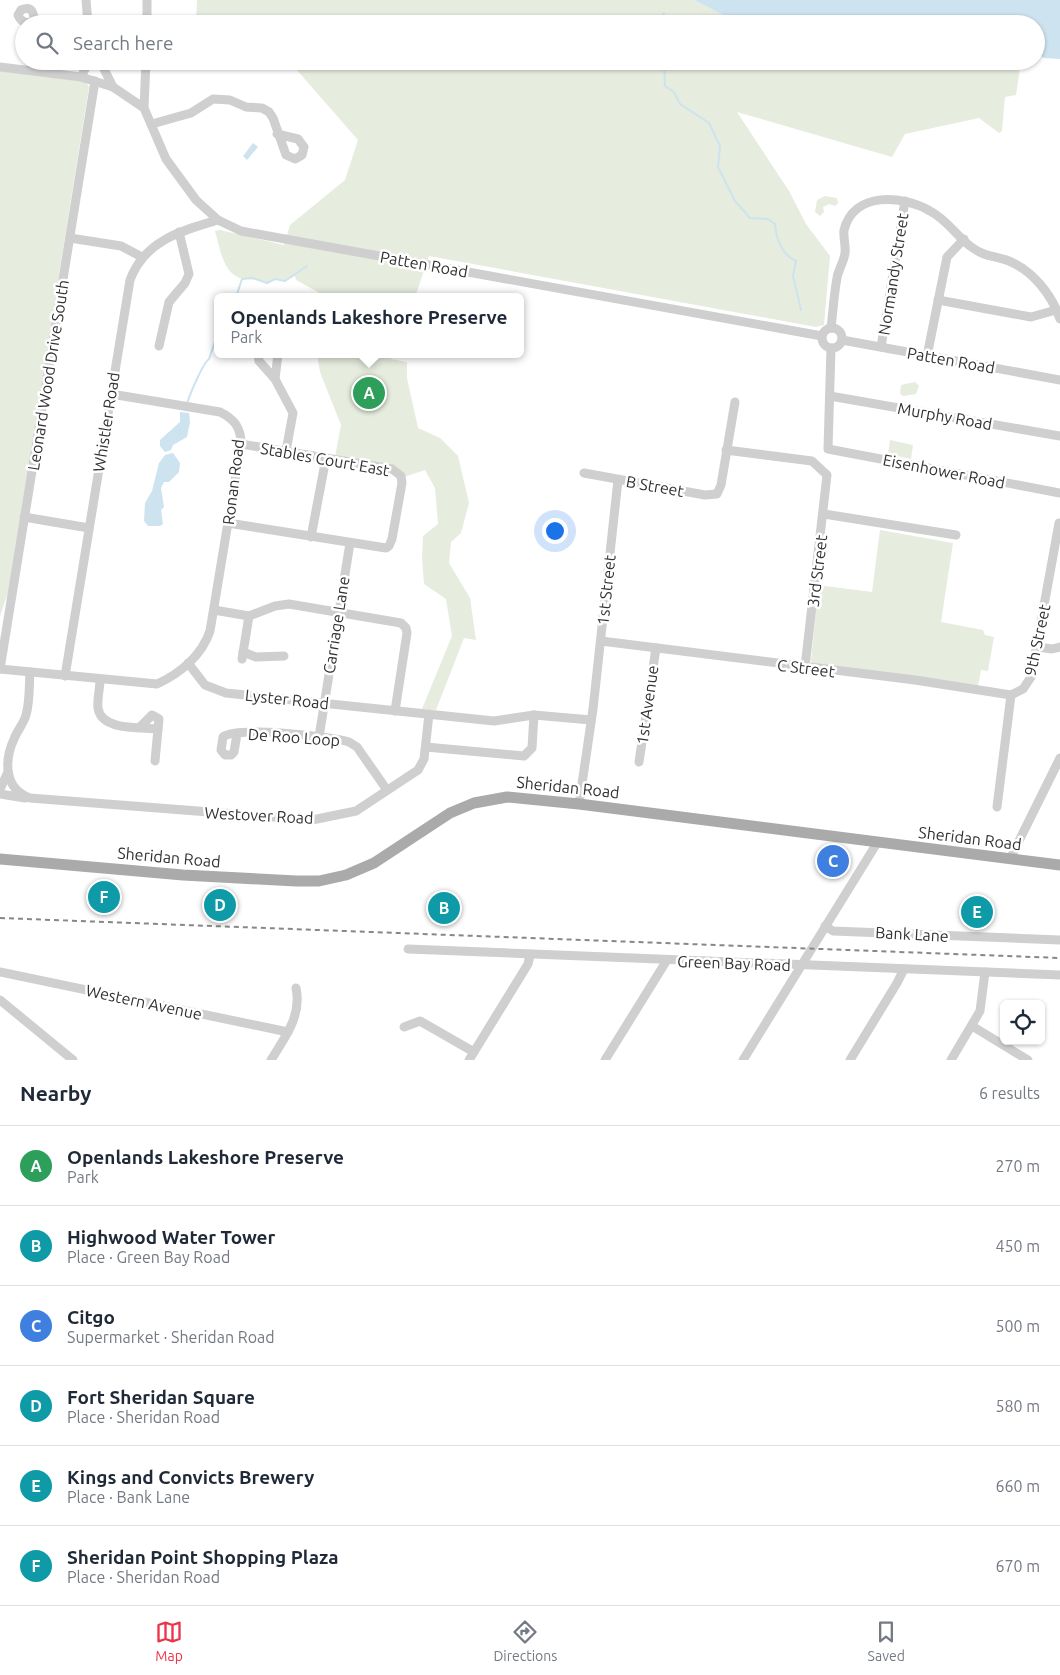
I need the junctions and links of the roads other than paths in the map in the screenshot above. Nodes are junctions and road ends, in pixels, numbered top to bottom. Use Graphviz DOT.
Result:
graph roads {
  1 [pos="86,0"];
  2 [pos="147,0"];
  3 [pos="87,15"];
  4 [pos="147,15"];
  5 [pos="0,67"];
  6 [pos="15,67"];
  7 [pos="51,70"];
  8 [pos="84,70"];
  9 [pos="104,70"];
  10 [pos="146,70"];
  11 [pos="81,77"];
  12 [pos="95,81"];
  13 [pos="113,87"];
  14 [pos="144,108"];
  15 [pos="152,124"];
  16 [pos="277,134"];
  17 [pos="905,200"];
  18 [pos="218,220"];
  19 [pos="179,232"];
  20 [pos="70,238"];
  21 [pos="964,239"];
  22 [pos="142,258"];
  23 [pos="938,300"];
  24 [pos="1056,310"];
  25 [pos="1060,319"];
  26 [pos="832,328"];
  27 [pos="822,336"];
  28 [pos="842,340"];
  29 [pos="159,346"];
  30 [pos="881,347"];
  31 [pos="831,348"];
  32 [pos="928,356"];
  33 [pos="259,358"];
  34 [pos="277,358"];
  35 [pos="274,379"];
  36 [pos="1060,380"];
  37 [pos="111,394"];
  38 [pos="830,396"];
  39 [pos="735,402"];
  40 [pos="1060,436"];
  41 [pos="241,444"];
  42 [pos="726,450"];
  43 [pos="286,451"];
  44 [pos="326,458"];
  45 [pos="584,473"];
  46 [pos="618,480"];
  47 [pos="1060,493"];
  48 [pos="824,514"];
  49 [pos="24,517"];
  50 [pos="1059,522"];
  51 [pos="228,523"];
  52 [pos="89,528"];
  53 [pos="956,535"];
  54 [pos="311,537"];
  55 [pos="350,543"];
  56 [pos="214,610"];
  57 [pos="338,612"];
  58 [pos="249,616"];
  59 [pos="7,618"];
  60 [pos="0,626"];
  61 [pos="601,641"];
  62 [pos="1038,646"];
  63 [pos="1060,647"];
  64 [pos="656,648"];
  65 [pos="284,656"];
  66 [pos="188,663"];
  67 [pos="805,667"];
  68 [pos="0,669"];
  69 [pos="30,672"];
  70 [pos="65,676"];
  71 [pos="100,680"];
  72 [pos="1011,695"];
  73 [pos="324,704"];
  74 [pos="395,711"];
  75 [pos="429,714"];
  76 [pos="534,715"];
  77 [pos="591,720"];
  78 [pos="237,734"];
  79 [pos="319,737"];
  80 [pos="426,747"];
  81 [pos="1060,758"];
  82 [pos="155,761"];
  83 [pos="639,762"];
  84 [pos="8,772"];
  85 [pos="0,789"];
  86 [pos="387,790"];
  87 [pos="0,794"];
  88 [pos="30,798"];
  89 [pos="579,804"];
  90 [pos="997,807"];
  91 [pos="877,843"];
  92 [pos="0,859"];
  93 [pos="1010,859"];
  94 [pos="1060,866"];
  95 [pos="825,926"];
  96 [pos="1060,940"];
  97 [pos="408,949"];
  98 [pos="530,955"];
  99 [pos="666,960"];
  100 [pos="801,966"];
  101 [pos="904,969"];
  102 [pos="0,972"];
  103 [pos="985,972"];
  104 [pos="1060,975"];
  105 [pos="296,988"];
  106 [pos="0,1000"];
  107 [pos="972,1026"];
  108 [pos="404,1027"];
  109 [pos="288,1032"];
  110 [pos="472,1056"];
  111 [pos="72,1060"];
  112 [pos="271,1060"];
  113 [pos="605,1060"];
  114 [pos="743,1060"];
  115 [pos="850,1060"];
  116 [pos="951,1060"];
  117 [pos="1028,1060"];
  1 -- 3 [label="street"];
  2 -- 4 [label="street"];
  5 -- 6 [label="street, Patten Road"];
  7 -- 11 [label="street, Patten Road"];
  8 -- 11 [label="street"];
  9 -- 13 [label="street"];
  10 -- 14 [label="street"];
  11 -- 12 [label="street, Patten Road"];
  12 -- 13 [label="street, Patten Road"];
  12 -- 20 [label="street, Leonard Wood Drive South"];
  13 -- 14 [label="street, Patten Road"];
  14 -- 15 [label="street, Patten Road"];
  15 -- 16 [label="street"];
  15 -- 18 [label="street, Patten Road"];
  17 -- 21 [label="street"];
  17 -- 26 [label="street"];
  17 -- 30 [label="street, Normandy Street"];
  18 -- 19 [label="street, Whistler Road"];
  18 -- 27 [label="street, Patten Road"];
  19 -- 22 [label="street, Whistler Road"];
  19 -- 29 [label="street"];
  20 -- 22 [label="street"];
  20 -- 49 [label="street, Leonard Wood Drive South"];
  21 -- 23 [label="street"];
  21 -- 24 [label="street"];
  22 -- 37 [label="street, Whistler Road"];
  23 -- 24 [label="street"];
  23 -- 32 [label="street"];
  24 -- 25 [label="street"];
  26 -- 27 [label="street"];
  26 -- 28 [label="street"];
  27 -- 31 [label="street"];
  28 -- 30 [label="street, Patten Road"];
  28 -- 31 [label="street"];
  30 -- 32 [label="street, Patten Road"];
  31 -- 38 [label="street"];
  32 -- 36 [label="street, Patten Road"];
  33 -- 35 [label="street"];
  34 -- 35 [label="street"];
  35 -- 43 [label="street"];
  37 -- 41 [label="street, Ronan Road"];
  37 -- 52 [label="street, Whistler Road"];
  38 -- 40 [label="street, Murphy Road"];
  38 -- 47 [label="street, Eisenhower Road"];
  39 -- 42 [label="street"];
  41 -- 43 [label="street, Stables Court East"];
  41 -- 51 [label="street, Ronan Road"];
  42 -- 46 [label="street, B Street"];
  42 -- 48 [label="street, 3rd Street"];
  43 -- 44 [label="street, Stables Court East"];
  44 -- 54 [label="street"];
  44 -- 55 [label="street, Stables Court East"];
  45 -- 46 [label="street, B Street"];
  46 -- 61 [label="street, 1st Street"];
  48 -- 53 [label="street"];
  48 -- 67 [label="street, 3rd Street"];
  49 -- 52 [label="street"];
  49 -- 59 [label="street, Leonard Wood Drive South"];
  50 -- 62 [label="street, 9th Street"];
  51 -- 54 [label="street"];
  51 -- 56 [label="street, Ronan Road"];
  52 -- 70 [label="street, Whistler Road"];
  54 -- 55 [label="street"];
  55 -- 57 [label="street, Carriage Lane"];
  56 -- 58 [label="street"];
  56 -- 66 [label="street, Ronan Road"];
  57 -- 58 [label="street"];
  57 -- 73 [label="street, Carriage Lane"];
  57 -- 74 [label="street"];
  58 -- 65 [label="street"];
  59 -- 60 [label="street"];
  59 -- 68 [label="street, Leonard Wood Drive South"];
  61 -- 64 [label="street, C Street"];
  61 -- 77 [label="street, 1st Street"];
  62 -- 63 [label="street"];
  62 -- 72 [label="street, 9th Street"];
  64 -- 67 [label="street, C Street"];
  64 -- 83 [label="street, 1st Avenue"];
  66 -- 71 [label="street"];
  66 -- 73 [label="street, Lyster Road"];
  67 -- 72 [label="street, C Street"];
  68 -- 69 [label="street"];
  69 -- 70 [label="street"];
  69 -- 84 [label="street"];
  70 -- 71 [label="street"];
  71 -- 82 [label="street"];
  72 -- 90 [label="street, 9th Street"];
  73 -- 74 [label="street, Lyster Road"];
  73 -- 79 [label="street, Carriage Lane"];
  74 -- 75 [label="street, Lyster Road"];
  75 -- 76 [label="street, Lyster Road"];
  75 -- 80 [label="street, Westover Road"];
  76 -- 77 [label="street, Lyster Road"];
  76 -- 80 [label="street"];
  77 -- 89 [label="street, 1st Street"];
  78 -- 79 [label="street, De Roo Loop"];
  79 -- 86 [label="street, De Roo Loop"];
  80 -- 86 [label="street, Westover Road"];
  81 -- 93 [label="street"];
  84 -- 85 [label="street"];
  84 -- 88 [label="street"];
  86 -- 88 [label="street, Westover Road"];
  87 -- 88 [label="street, Westover Road"];
  89 -- 91 [label="main road, Sheridan Road"];
  89 -- 92 [label="main road, Sheridan Road"];
  91 -- 93 [label="main road, Sheridan Road"];
  91 -- 95 [label="street"];
  93 -- 94 [label="main road, Sheridan Road"];
  95 -- 96 [label="street, Bank Lane"];
  95 -- 100 [label="street"];
  97 -- 98 [label="street, Green Bay Road"];
  98 -- 99 [label="street, Green Bay Road"];
  98 -- 110 [label="street"];
  99 -- 100 [label="street, Green Bay Road"];
  99 -- 113 [label="street"];
  100 -- 101 [label="street, Green Bay Road"];
  100 -- 114 [label="street"];
  101 -- 103 [label="street, Green Bay Road"];
  101 -- 115 [label="street"];
  102 -- 109 [label="street, Western Avenue"];
  103 -- 104 [label="street, Green Bay Road"];
  103 -- 107 [label="street"];
  105 -- 109 [label="street"];
  106 -- 111 [label="street"];
  107 -- 116 [label="street"];
  107 -- 117 [label="street"];
  108 -- 110 [label="street"];
  109 -- 112 [label="street"];
}
